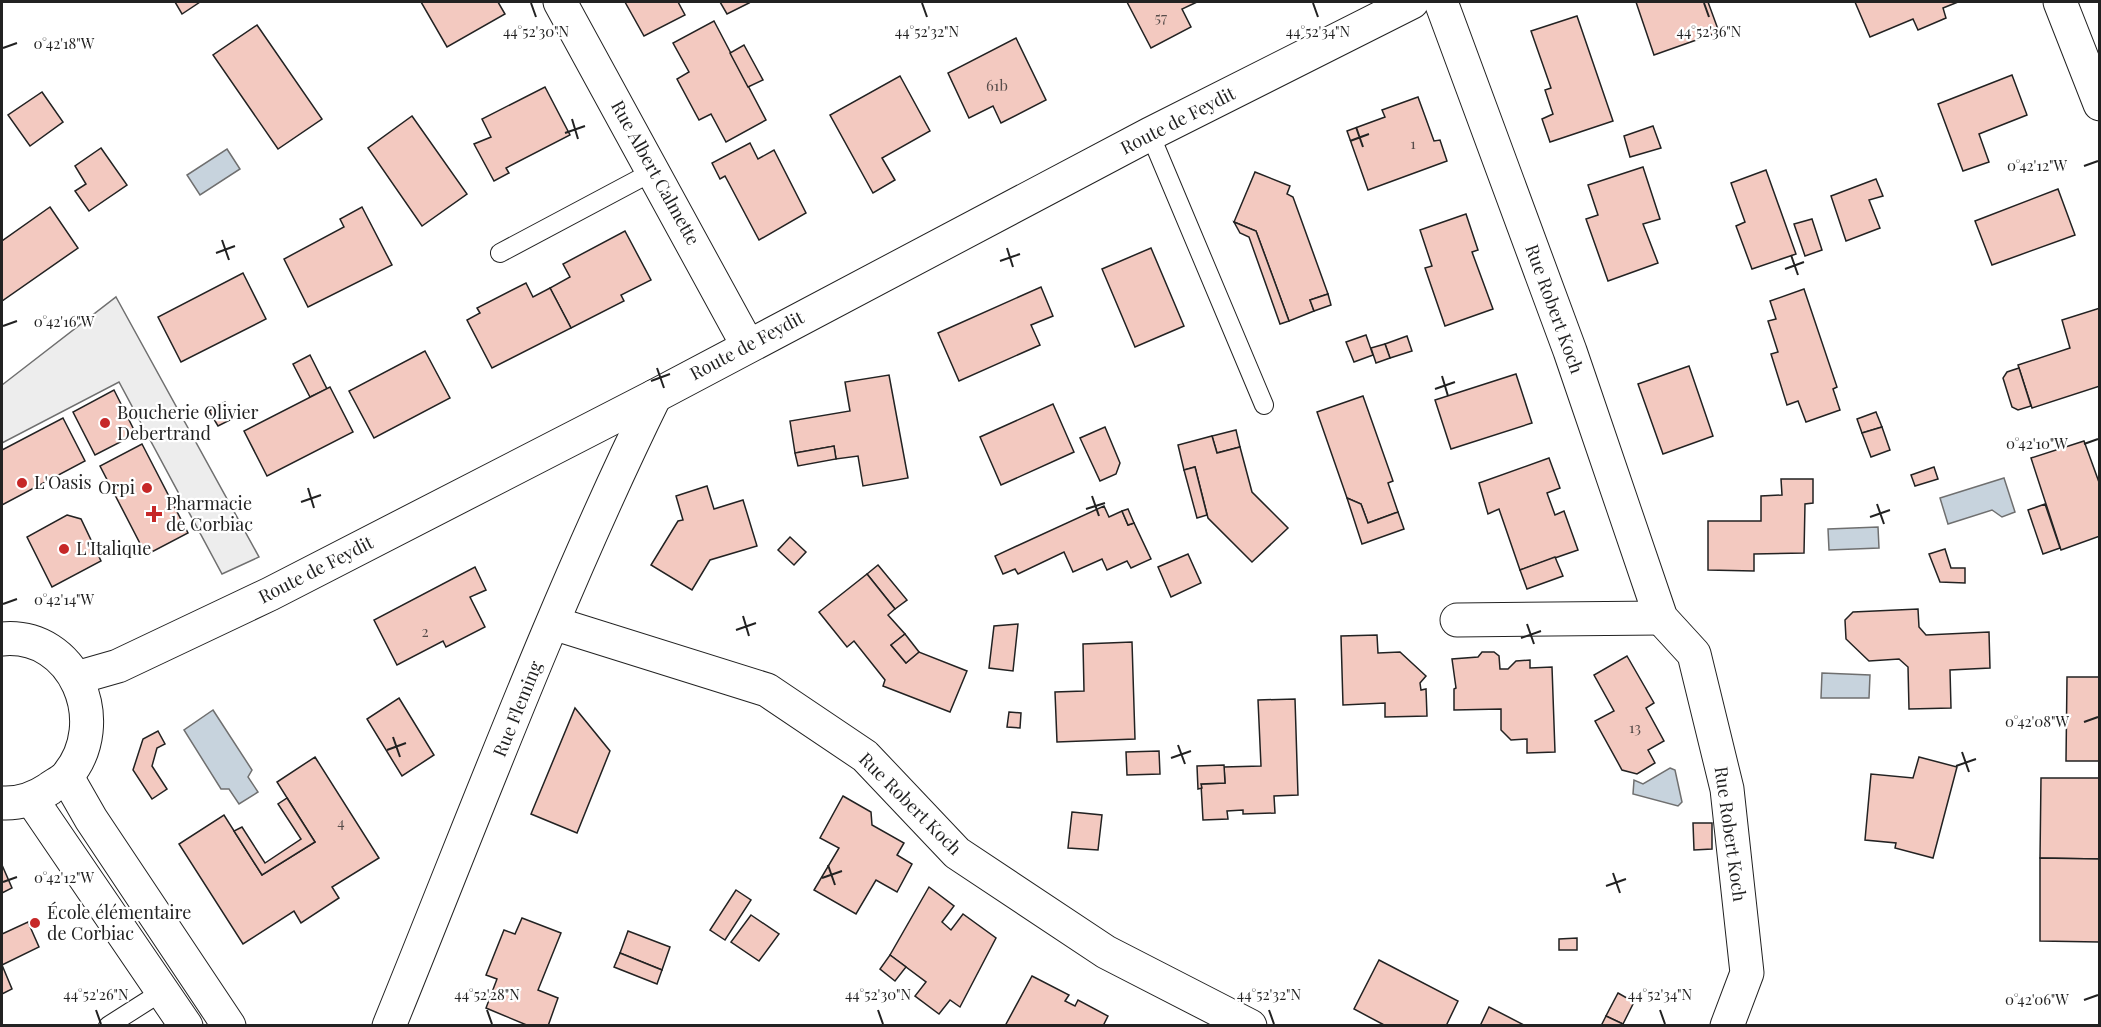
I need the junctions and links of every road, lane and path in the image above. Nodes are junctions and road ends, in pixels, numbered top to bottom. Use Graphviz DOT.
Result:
graph roads {
  1 [pos="560,2"];
  2 [pos="1412,2"];
  3 [pos="1441,2"];
  4 [pos="2060,2"];
  5 [pos="2100,104"];
  6 [pos="1150,134"];
  7 [pos="654,171"];
  8 [pos="500,254"];
  9 [pos="748,346"];
  10 [pos="655,396"];
  11 [pos="1264,405"];
  12 [pos="1661,618"];
  13 [pos="1457,620"];
  14 [pos="553,623"];
  15 [pos="2,639"];
  16 [pos="76,678"];
  17 [pos="67,777"];
  18 [pos="17,802"];
  19 [pos="163,991"];
  20 [pos="108,1026"];
  21 [pos="186,1026"];
  22 [pos="229,1026"];
  23 [pos="389,1026"];
  24 [pos="1250,1026"];
  25 [pos="1727,1026"];
  1 -- 7 [label="street, Rue Albert Calmette"];
  2 -- 6 [label="street, Route de Feydit"];
  3 -- 12 [label="street, Rue Robert Koch"];
  4 -- 5 [label="street"];
  6 -- 9 [label="street, Route de Feydit"];
  6 -- 11 [label="lane"];
  7 -- 8 [label="lane"];
  7 -- 9 [label="street, Rue Albert Calmette"];
  9 -- 10 [label="street, Route de Feydit"];
  10 -- 14 [label="street, Rue Fleming"];
  10 -- 16 [label="street, Route de Feydit"];
  12 -- 13 [label="street"];
  12 -- 25 [label="street, Rue Robert Koch"];
  14 -- 23 [label="street, Rue Fleming"];
  14 -- 24 [label="street, Rue Robert Koch"];
  15 -- 16 [label="street"];
  16 -- 17 [label="street"];
  17 -- 18 [label="street"];
  17 -- 22 [label="street"];
  18 -- 19 [label="street"];
  19 -- 20 [label="lane"];
  19 -- 21 [label="street"];
}
